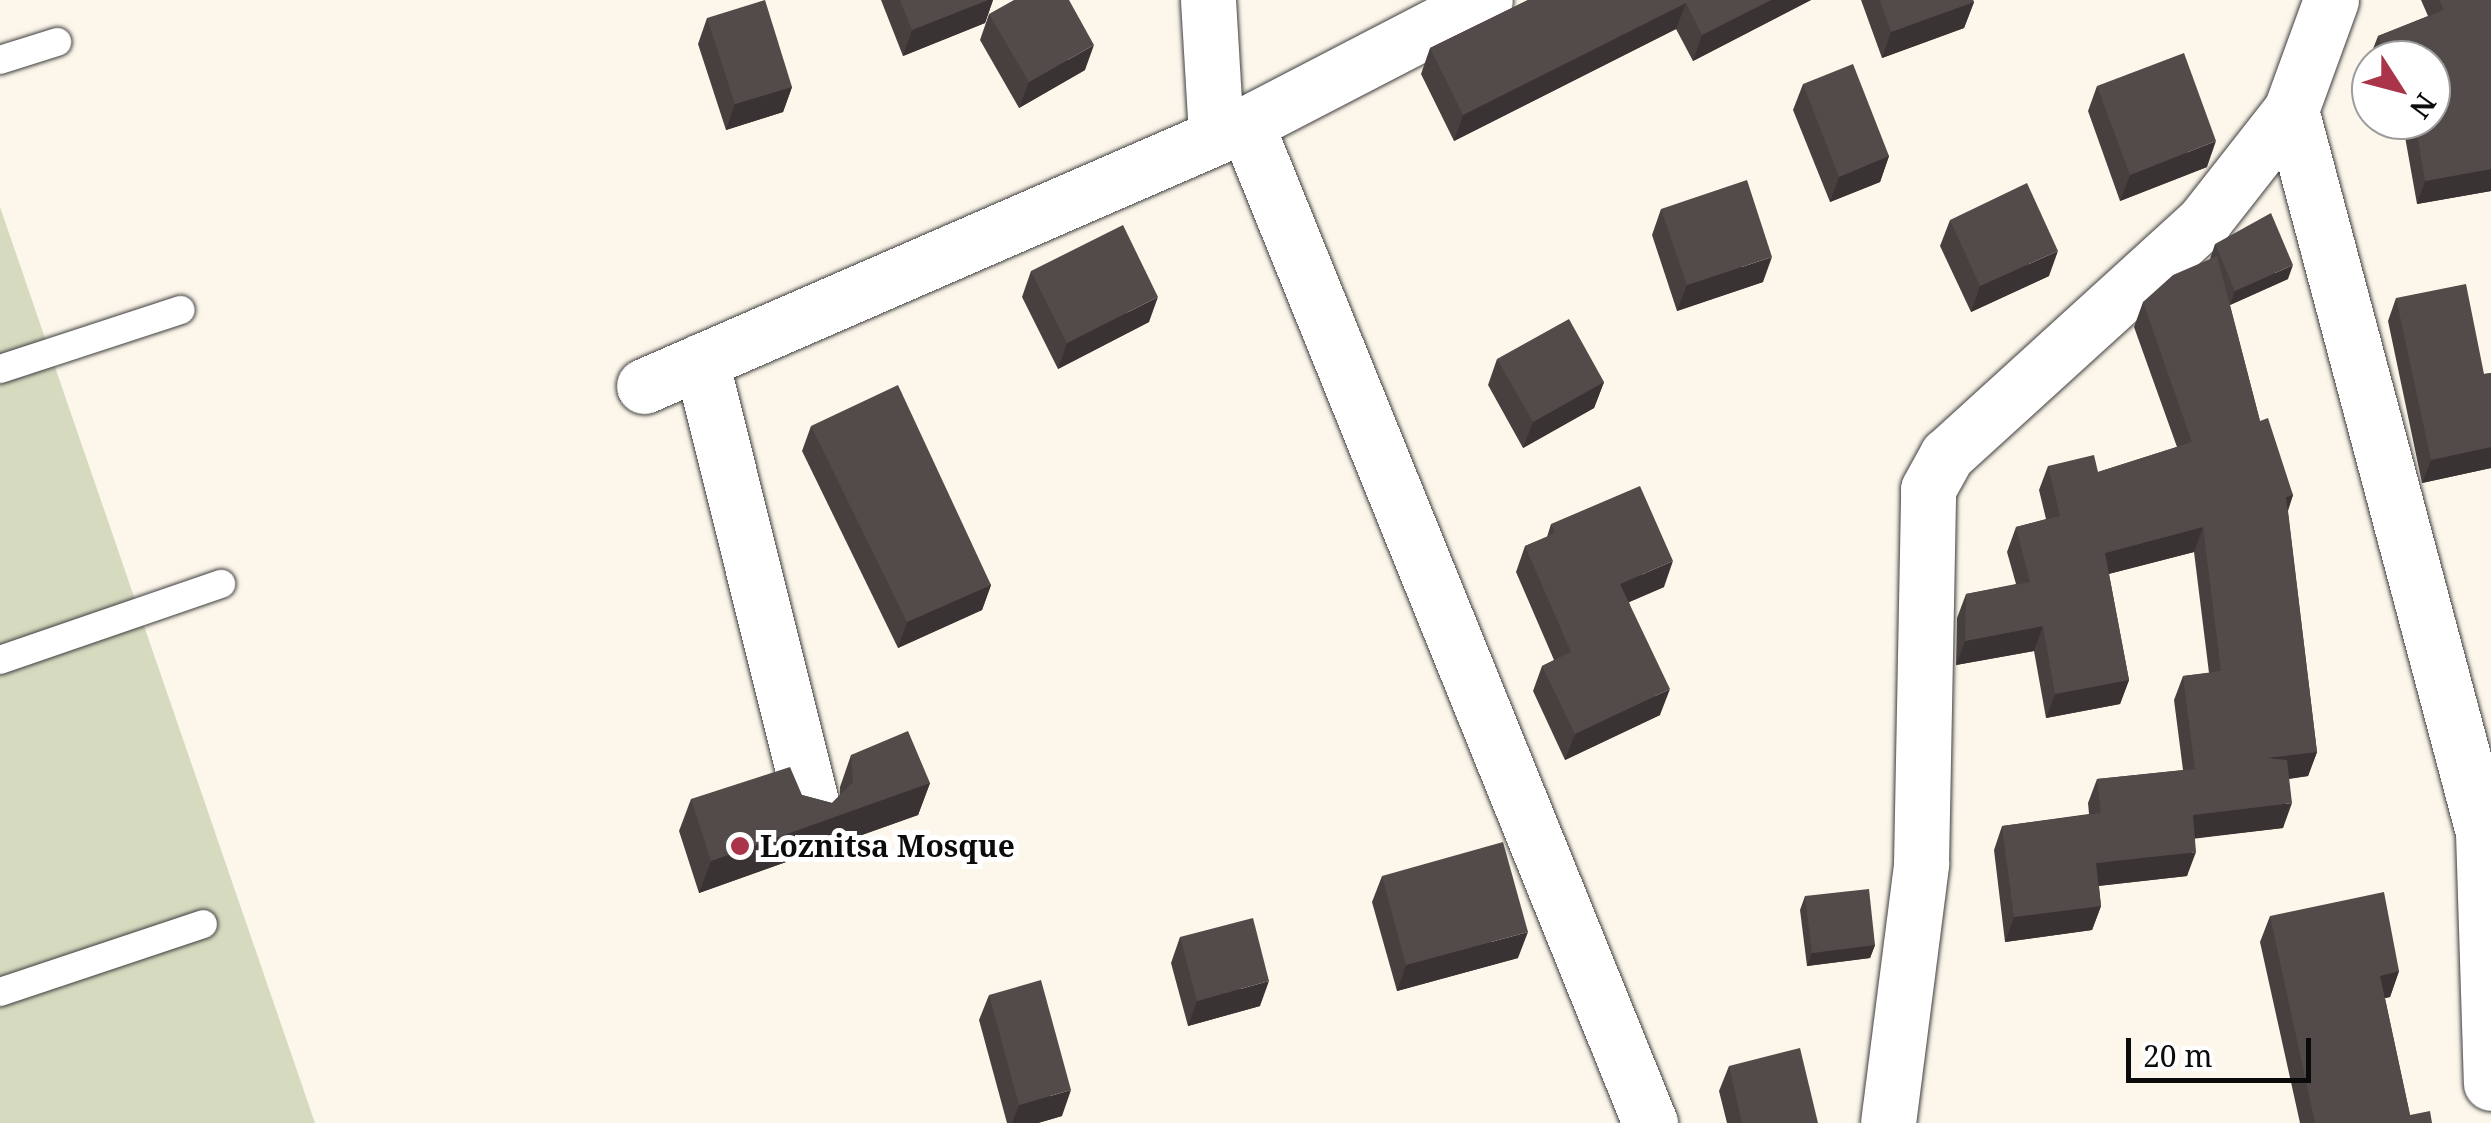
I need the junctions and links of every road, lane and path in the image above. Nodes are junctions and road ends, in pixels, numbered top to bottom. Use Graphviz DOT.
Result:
graph roads {
  1 [pos="1208,0"];
  2 [pos="1485,0"];
  3 [pos="2331,0"];
  4 [pos="57,42"];
  5 [pos="0,60"];
  6 [pos="2292,110"];
  7 [pos="1231,129"];
  8 [pos="182,310"];
  9 [pos="701,361"];
  10 [pos="0,370"];
  11 [pos="644,386"];
  12 [pos="220,584"];
  13 [pos="0,660"];
  14 [pos="812,805"];
  15 [pos="204,924"];
  16 [pos="0,992"];
  17 [pos="2491,1083"];
  18 [pos="1650,1123"];
  19 [pos="1888,1123"];
  1 -- 7 [label="street"];
  2 -- 7 [label="street"];
  3 -- 6 [label="street"];
  4 -- 5 [label="lane"];
  6 -- 17 [label="street"];
  6 -- 19 [label="street"];
  7 -- 9 [label="street"];
  7 -- 18 [label="street"];
  8 -- 10 [label="lane"];
  9 -- 11 [label="street"];
  9 -- 14 [label="street"];
  12 -- 13 [label="lane"];
  15 -- 16 [label="lane"];
}
